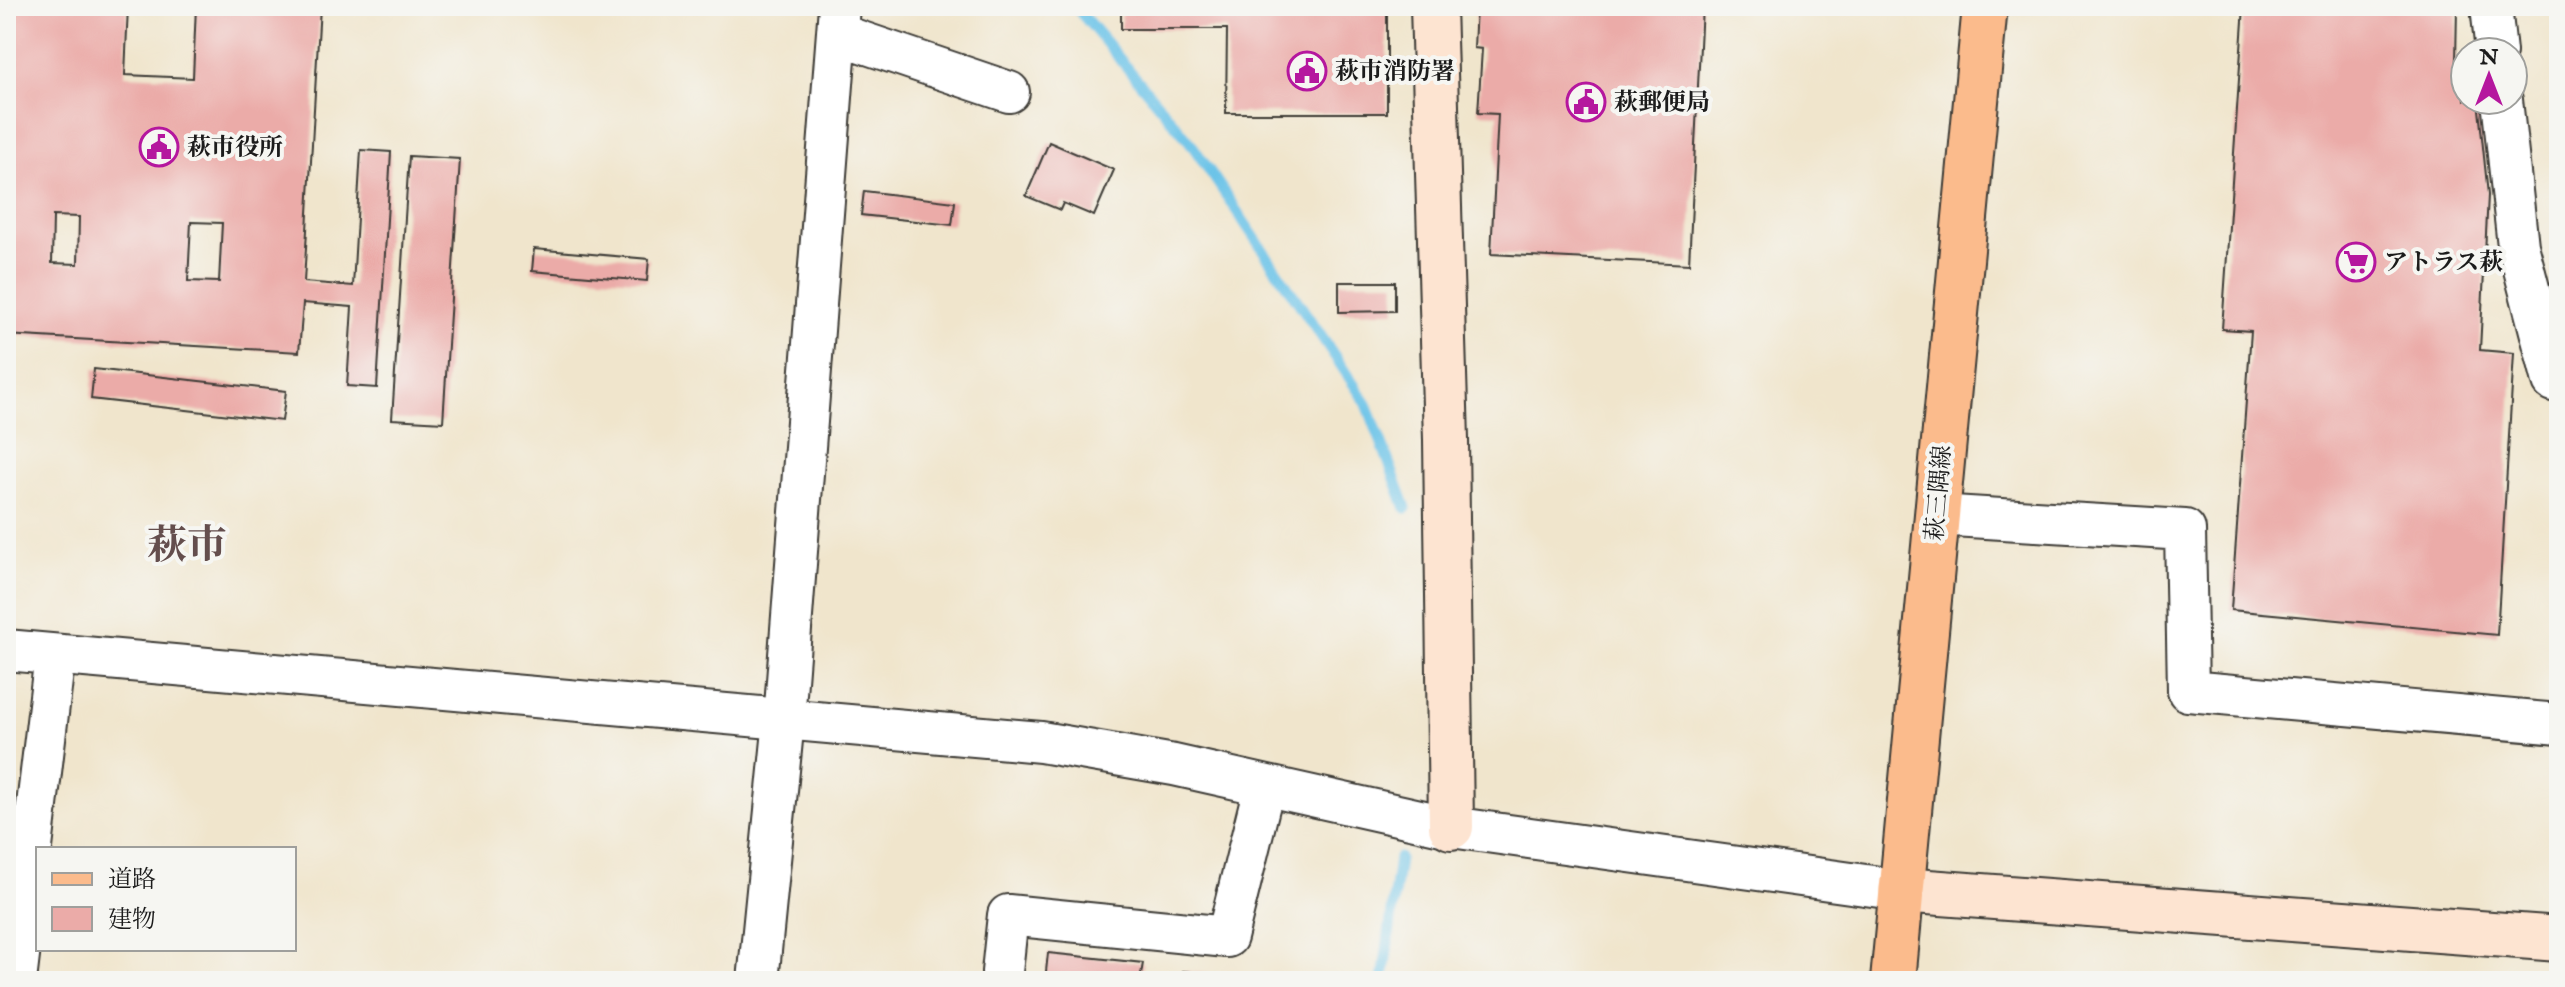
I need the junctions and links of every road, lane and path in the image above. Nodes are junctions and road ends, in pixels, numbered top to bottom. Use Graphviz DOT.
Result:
graph roads {
  1 [pos="1433,6"];
  2 [pos="1985,6"];
  3 [pos="2491,6"];
  4 [pos="838,20"];
  5 [pos="2494,36"];
  6 [pos="1009,92"];
  7 [pos="2504,116"];
  8 [pos="2559,382"];
  9 [pos="1936,515"];
  10 [pos="6,650"];
  11 [pos="55,655"];
  12 [pos="784,720"];
  13 [pos="2559,724"];
  14 [pos="1264,787"];
  15 [pos="1451,827"];
  16 [pos="1901,890"];
  17 [pos="2559,939"];
  18 [pos="1002,972"];
  19 [pos="16,981"];
  20 [pos="758,981"];
  21 [pos="1893,981"];
  1 -- 15 [label="street"];
  2 -- 9 [label="main road, 萩三隅線"];
  3 -- 5 [label="street"];
  4 -- 6 [label="street"];
  4 -- 12 [label="street"];
  7 -- 8 [label="street"];
  9 -- 13 [label="street"];
  9 -- 16 [label="main road, 萩三隅線"];
  10 -- 11 [label="street"];
  11 -- 12 [label="street"];
  11 -- 19 [label="street"];
  12 -- 14 [label="street"];
  12 -- 20 [label="street"];
  14 -- 15 [label="street"];
  14 -- 18 [label="street"];
  15 -- 16 [label="street"];
  16 -- 17 [label="street"];
  16 -- 21 [label="main road, 萩三隅線"];
}
